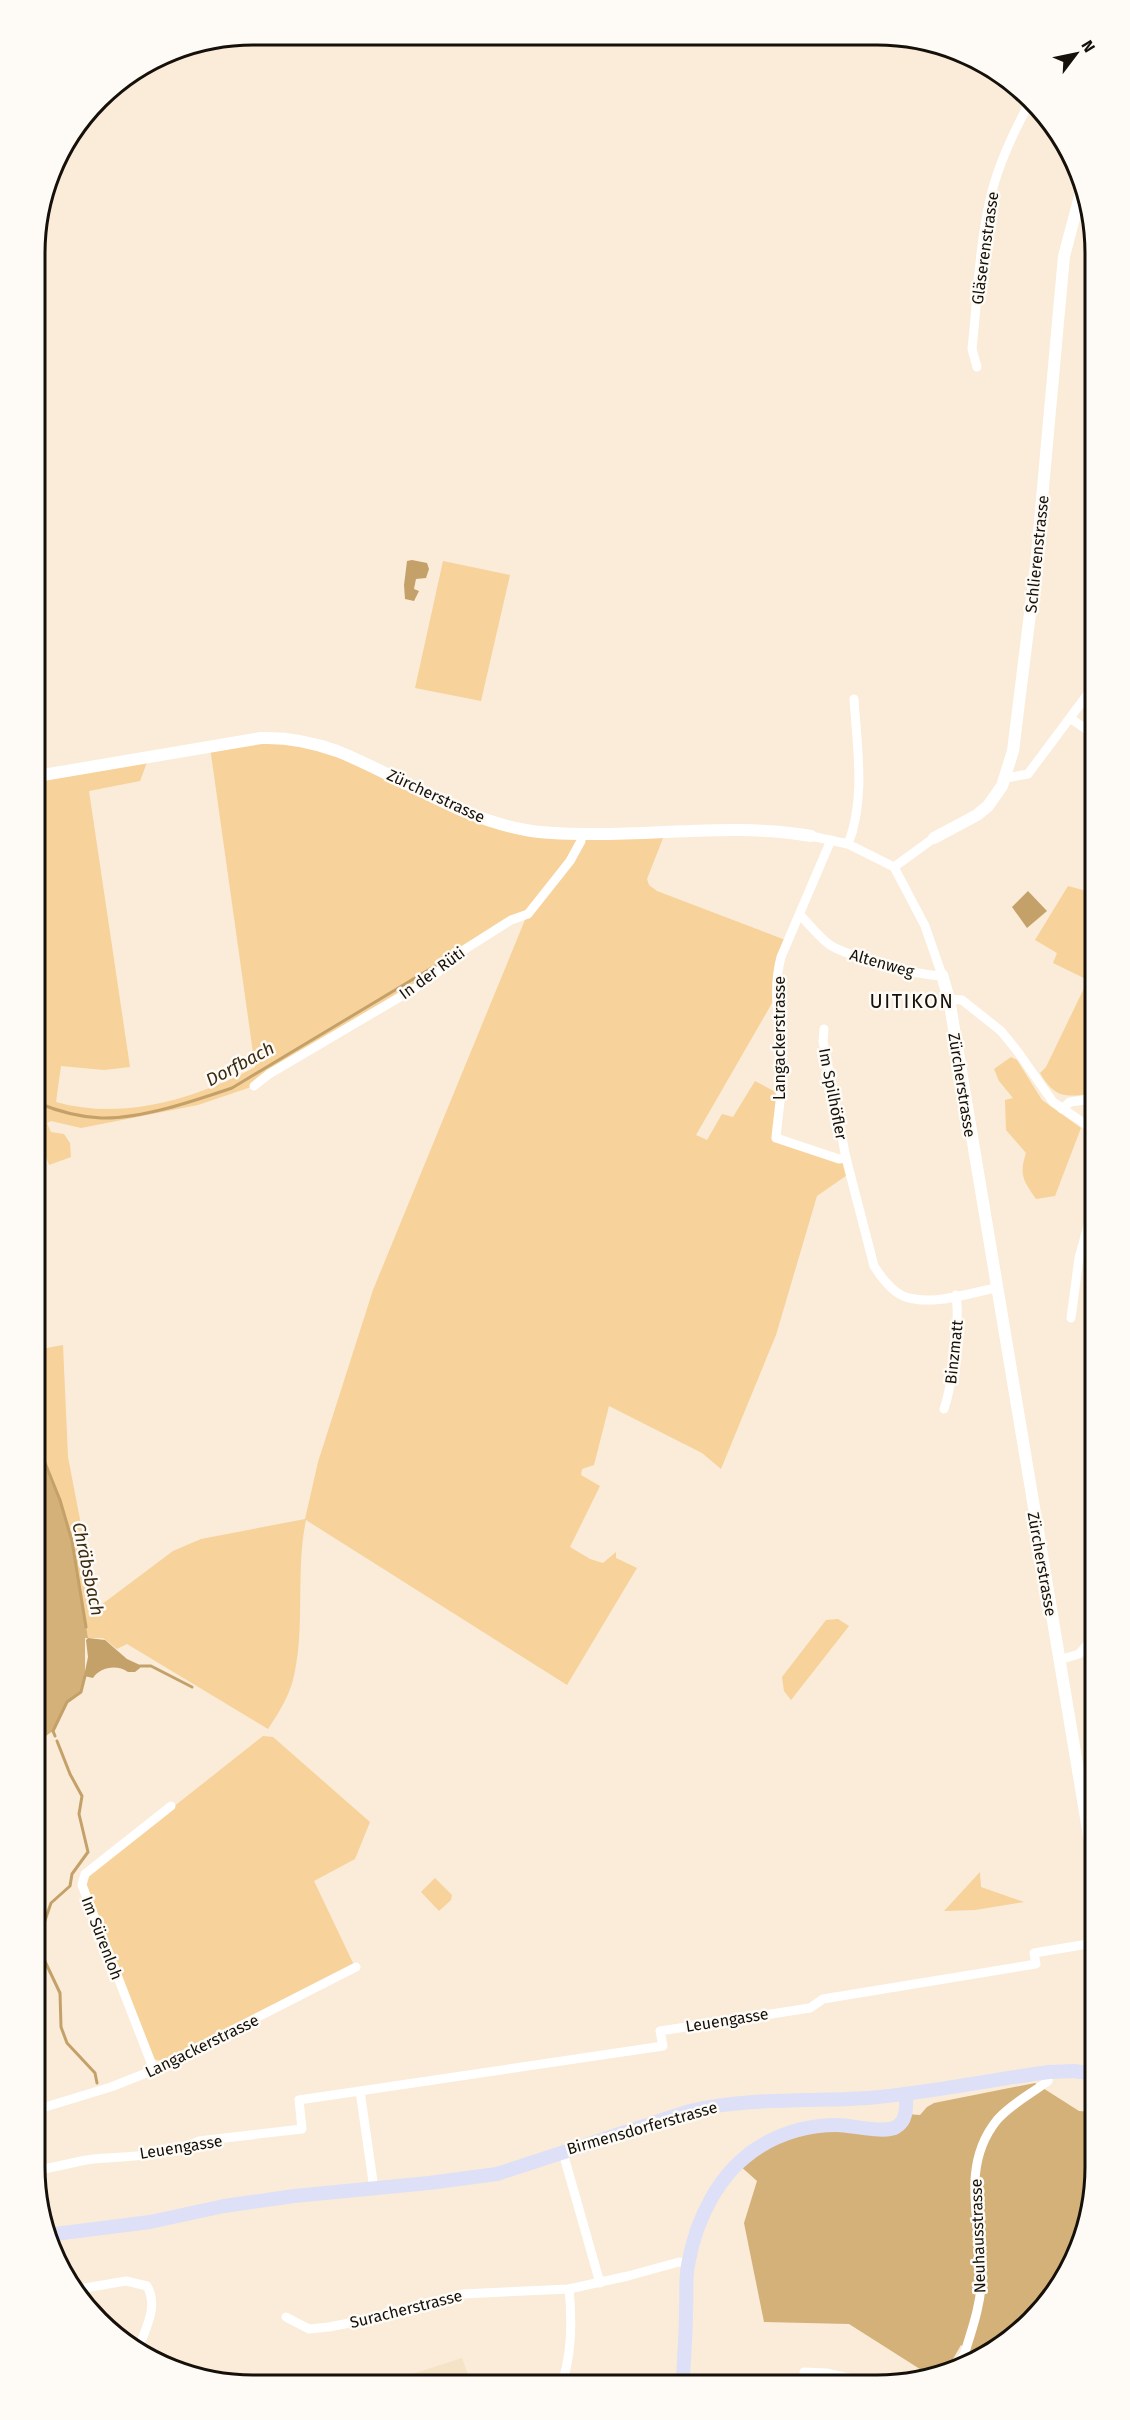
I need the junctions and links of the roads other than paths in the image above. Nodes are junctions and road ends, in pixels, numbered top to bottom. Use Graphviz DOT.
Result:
graph roads {
  1 [pos="1026,109"];
  2 [pos="1079,202"];
  3 [pos="977,367"];
  4 [pos="1085,698"];
  5 [pos="854,699"];
  6 [pos="1070,718"];
  7 [pos="1085,728"];
  8 [pos="45,775"];
  9 [pos="1005,778"];
  10 [pos="580,834"];
  11 [pos="811,836"];
  12 [pos="934,838"];
  13 [pos="831,840"];
  14 [pos="848,844"];
  15 [pos="894,867"];
  16 [pos="800,915"];
  17 [pos="942,975"];
  18 [pos="949,999"];
  19 [pos="824,1029"];
  20 [pos="254,1086"];
  21 [pos="1085,1100"];
  22 [pos="1062,1109"];
  23 [pos="1085,1124"];
  24 [pos="776,1138"];
  25 [pos="846,1158"];
  26 [pos="1085,1236"];
  27 [pos="996,1288"];
  28 [pos="956,1295"];
  29 [pos="1071,1318"];
  30 [pos="944,1409"];
  31 [pos="1085,1647"];
  32 [pos="1059,1660"];
  33 [pos="171,1806"];
  34 [pos="1085,1813"];
  35 [pos="1085,1944"];
  36 [pos="356,1967"];
  37 [pos="154,2070"];
  38 [pos="1049,2072"];
  39 [pos="1085,2073"];
  40 [pos="360,2091"];
  41 [pos="906,2094"];
  42 [pos="45,2107"];
  43 [pos="565,2151"];
  44 [pos="45,2168"];
  45 [pos="374,2188"];
  46 [pos="56,2234"];
  47 [pos="688,2263"];
  48 [pos="600,2283"];
  49 [pos="84,2288"];
  50 [pos="569,2289"];
  51 [pos="286,2317"];
  52 [pos="141,2342"];
  53 [pos="964,2355"];
  54 [pos="804,2372"];
  55 [pos="564,2375"];
  56 [pos="683,2375"];
  57 [pos="835,2375"];
  1 -- 3 [label="street, Gläserenstrasse"];
  2 -- 9 [label="street, Schlierenstrasse"];
  4 -- 6 [label="street"];
  5 -- 14 [label="street"];
  6 -- 7 [label="street"];
  6 -- 9 [label="street"];
  8 -- 10 [label="street, Zürcherstrasse"];
  9 -- 12 [label="street, Schlierenstrasse"];
  10 -- 11 [label="street, Zürcherstrasse"];
  10 -- 20 [label="street, In der Rüti"];
  11 -- 13 [label="street, Zürcherstrasse"];
  12 -- 15 [label="street, Schlierenstrasse"];
  13 -- 14 [label="street, Zürcherstrasse"];
  13 -- 16 [label="street, Langackerstrasse"];
  14 -- 15 [label="street, Zürcherstrasse"];
  15 -- 17 [label="street, Zürcherstrasse"];
  16 -- 17 [label="street, Altenweg"];
  16 -- 24 [label="street, Langackerstrasse"];
  17 -- 18 [label="street, Zürcherstrasse"];
  18 -- 22 [label="street"];
  18 -- 27 [label="street, Zürcherstrasse"];
  19 -- 25 [label="street, Im Spilhöfler"];
  21 -- 22 [label="street"];
  22 -- 23 [label="street"];
  24 -- 25 [label="street, Im Spilhöfler"];
  25 -- 28 [label="street, Im Spilhöfler"];
  26 -- 29 [label="street"];
  27 -- 28 [label="street, Im Spilhöfler"];
  27 -- 32 [label="street, Zürcherstrasse"];
  28 -- 30 [label="street, Binzmatt"];
  31 -- 32 [label="street"];
  32 -- 34 [label="street, Zürcherstrasse"];
  33 -- 37 [label="street, Im Sürenloh"];
  35 -- 40 [label="street, Leuengasse"];
  36 -- 37 [label="street, Langackerstrasse"];
  37 -- 42 [label="street, Langackerstrasse"];
  38 -- 39 [label="main road, Birmensdorferstrasse"];
  38 -- 41 [label="main road, Birmensdorferstrasse"];
  38 -- 53 [label="street, Neuhausstrasse"];
  40 -- 44 [label="street, Leuengasse"];
  40 -- 45 [label="street"];
  41 -- 43 [label="main road, Birmensdorferstrasse"];
  41 -- 47 [label="main road"];
  43 -- 45 [label="main road, Birmensdorferstrasse"];
  43 -- 48 [label="street"];
  45 -- 46 [label="main road, Birmensdorferstrasse"];
  47 -- 48 [label="street, Suracherstrasse"];
  47 -- 56 [label="main road"];
  48 -- 50 [label="street, Suracherstrasse"];
  49 -- 52 [label="street"];
  50 -- 51 [label="street, Suracherstrasse"];
  50 -- 55 [label="street"];
  54 -- 57 [label="street"];
}
